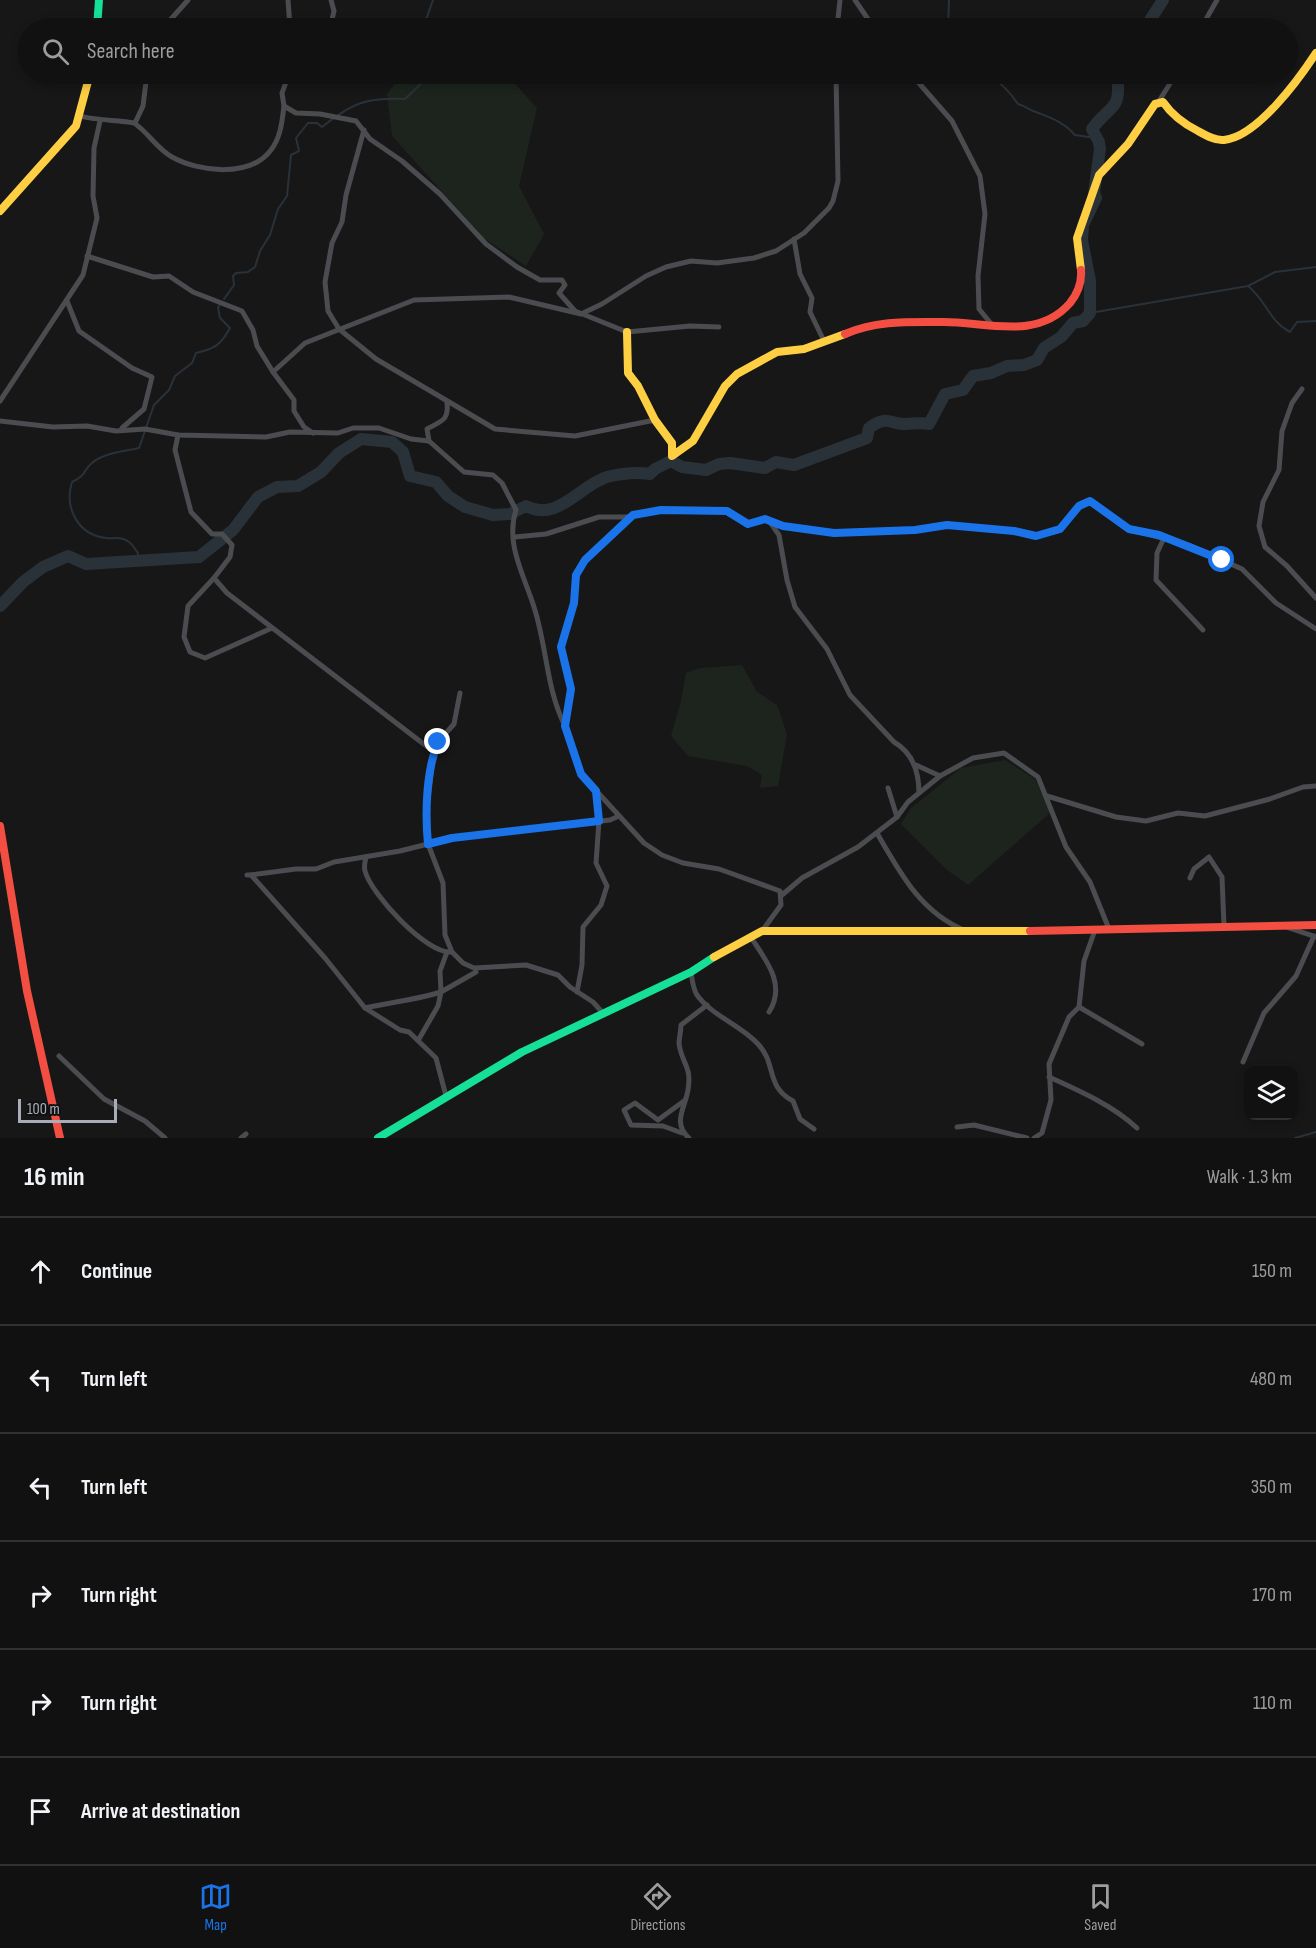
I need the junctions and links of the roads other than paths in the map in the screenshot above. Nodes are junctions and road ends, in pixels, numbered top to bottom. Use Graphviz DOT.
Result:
graph roads {
  1 [pos="99,0"];
  2 [pos="188,0"];
  3 [pos="288,0"];
  4 [pos="331,0"];
  5 [pos="840,0"];
  6 [pos="855,0"];
  7 [pos="1218,0"];
  8 [pos="98,18"];
  9 [pos="172,18"];
  10 [pos="289,18"];
  11 [pos="332,18"];
  12 [pos="838,18"];
  13 [pos="867,18"];
  14 [pos="1207,18"];
  15 [pos="1316,53"];
  16 [pos="1298,79"];
  17 [pos="88,84"];
  18 [pos="146,84"];
  19 [pos="285,84"];
  20 [pos="836,84"];
  21 [pos="920,84"];
  22 [pos="1170,84"];
  23 [pos="1294,84"];
  24 [pos="1159,101"];
  25 [pos="284,106"];
  26 [pos="80,116"];
  27 [pos="100,121"];
  28 [pos="135,123"];
  29 [pos="364,130"];
  30 [pos="0,211"];
  31 [pos="794,239"];
  32 [pos="87,256"];
  33 [pos="67,301"];
  34 [pos="581,314"];
  35 [pos="993,326"];
  36 [pos="719,327"];
  37 [pos="339,329"];
  38 [pos="627,332"];
  39 [pos="824,341"];
  40 [pos="273,372"];
  41 [pos="1302,389"];
  42 [pos="0,401"];
  43 [pos="447,403"];
  44 [pos="655,420"];
  45 [pos="0,421"];
  46 [pos="116,431"];
  47 [pos="313,433"];
  48 [pos="178,435"];
  49 [pos="429,441"];
  50 [pos="633,515"];
  51 [pos="765,519"];
  52 [pos="514,537"];
  53 [pos="1164,538"];
  54 [pos="214,578"];
  55 [pos="1316,598"];
  56 [pos="272,628"];
  57 [pos="1316,629"];
  58 [pos="1203,630"];
  59 [pos="460,693"];
  60 [pos="565,726"];
  61 [pos="434,752"];
  62 [pos="916,765"];
  63 [pos="940,776"];
  64 [pos="1316,786"];
  65 [pos="888,788"];
  66 [pos="596,791"];
  67 [pos="919,793"];
  68 [pos="1047,796"];
  69 [pos="619,816"];
  70 [pos="897,818"];
  71 [pos="599,821"];
  72 [pos="0,826"];
  73 [pos="877,833"];
  74 [pos="428,844"];
  75 [pos="1,845"];
  76 [pos="366,857"];
  77 [pos="1190,878"];
  78 [pos="782,895"];
  79 [pos="1316,925"];
  80 [pos="1224,926"];
  81 [pos="1283,926"];
  82 [pos="1109,929"];
  83 [pos="1095,930"];
  84 [pos="762,931"];
  85 [pos="972,933"];
  86 [pos="750,936"];
  87 [pos="1315,937"];
  88 [pos="450,952"];
  89 [pos="476,972"];
  90 [pos="691,972"];
  91 [pos="441,992"];
  92 [pos="577,992"];
  93 [pos="707,1005"];
  94 [pos="1079,1007"];
  95 [pos="365,1008"];
  96 [pos="769,1012"];
  97 [pos="603,1013"];
  98 [pos="418,1039"];
  99 [pos="1142,1044"];
  100 [pos="59,1056"];
  101 [pos="1243,1062"];
  102 [pos="1049,1077"];
  103 [pos="446,1096"];
  104 [pos="684,1101"];
  105 [pos="657,1120"];
  106 [pos="650,1127"];
  107 [pos="957,1127"];
  108 [pos="1137,1128"];
  109 [pos="814,1129"];
  110 [pos="682,1132"];
  111 [pos="60,1138"];
  112 [pos="165,1138"];
  113 [pos="378,1138"];
  114 [pos="689,1138"];
  115 [pos="1027,1138"];
  116 [pos="1034,1138"];
  1 -- 8 [label="street"];
  2 -- 9 [label="street"];
  3 -- 10 [label="street"];
  4 -- 11 [label="street"];
  5 -- 12 [label="street"];
  6 -- 13 [label="street"];
  7 -- 14 [label="street"];
  15 -- 16 [label="street"];
  17 -- 26 [label="street"];
  18 -- 28 [label="street"];
  19 -- 25 [label="street"];
  20 -- 31 [label="street"];
  21 -- 35 [label="street"];
  22 -- 24 [label="street"];
  23 -- 24 [label="street"];
  24 -- 35 [label="street"];
  25 -- 28 [label="street"];
  25 -- 29 [label="street"];
  26 -- 27 [label="street"];
  26 -- 30 [label="street"];
  27 -- 28 [label="street"];
  27 -- 32 [label="street"];
  29 -- 34 [label="street"];
  29 -- 37 [label="street"];
  31 -- 34 [label="street"];
  31 -- 39 [label="street"];
  32 -- 33 [label="street"];
  32 -- 40 [label="street"];
  33 -- 42 [label="street"];
  33 -- 46 [label="street"];
  34 -- 37 [label="street"];
  34 -- 38 [label="street"];
  35 -- 39 [label="street"];
  36 -- 38 [label="street"];
  37 -- 40 [label="street"];
  37 -- 43 [label="street"];
  38 -- 44 [label="street"];
  39 -- 44 [label="street"];
  40 -- 47 [label="street"];
  41 -- 55 [label="street"];
  43 -- 44 [label="street"];
  43 -- 49 [label="street"];
  45 -- 46 [label="street"];
  46 -- 48 [label="street"];
  47 -- 48 [label="street"];
  47 -- 49 [label="street"];
  48 -- 54 [label="street"];
  49 -- 52 [label="street"];
  50 -- 51 [label="street"];
  50 -- 52 [label="street"];
  50 -- 60 [label="street"];
  51 -- 53 [label="street"];
  51 -- 62 [label="street"];
  52 -- 60 [label="street"];
  53 -- 57 [label="street"];
  53 -- 58 [label="street"];
  54 -- 56 [label="street"];
  54 -- 56 [label="street"];
  56 -- 61 [label="street"];
  59 -- 61 [label="street"];
  60 -- 66 [label="street"];
  61 -- 74 [label="street"];
  62 -- 63 [label="street"];
  62 -- 67 [label="street"];
  63 -- 67 [label="street"];
  63 -- 68 [label="street"];
  64 -- 68 [label="street"];
  65 -- 70 [label="street"];
  66 -- 69 [label="street"];
  66 -- 71 [label="street"];
  67 -- 70 [label="street"];
  68 -- 82 [label="street"];
  69 -- 71 [label="street"];
  69 -- 78 [label="street"];
  70 -- 73 [label="street"];
  71 -- 74 [label="street"];
  71 -- 92 [label="street"];
  72 -- 75 [label="street"];
  73 -- 78 [label="street"];
  73 -- 85 [label="street"];
  74 -- 76 [label="street"];
  74 -- 88 [label="street"];
  75 -- 111 [label="street"];
  76 -- 88 [label="street"];
  76 -- 95 [label="street"];
  77 -- 80 [label="street"];
  78 -- 84 [label="street"];
  79 -- 81 [label="street"];
  80 -- 81 [label="street"];
  80 -- 82 [label="street"];
  81 -- 87 [label="street"];
  82 -- 83 [label="street"];
  83 -- 85 [label="street"];
  83 -- 94 [label="street"];
  84 -- 85 [label="street"];
  84 -- 86 [label="street"];
  86 -- 90 [label="street"];
  86 -- 96 [label="street"];
  87 -- 101 [label="street"];
  88 -- 91 [label="street"];
  88 -- 92 [label="street"];
  89 -- 91 [label="street"];
  90 -- 93 [label="street"];
  90 -- 97 [label="street"];
  91 -- 95 [label="street"];
  91 -- 98 [label="street"];
  92 -- 97 [label="street"];
  93 -- 104 [label="street"];
  93 -- 109 [label="street"];
  94 -- 99 [label="street"];
  94 -- 102 [label="street"];
  95 -- 98 [label="street"];
  97 -- 103 [label="street"];
  98 -- 103 [label="street"];
  100 -- 112 [label="street"];
  102 -- 108 [label="street"];
  102 -- 116 [label="street"];
  103 -- 113 [label="street"];
  104 -- 105 [label="street"];
  104 -- 110 [label="street"];
  105 -- 106 [label="street"];
  105 -- 106 [label="street"];
  106 -- 110 [label="street"];
  107 -- 115 [label="street"];
  110 -- 114 [label="street"];
}
